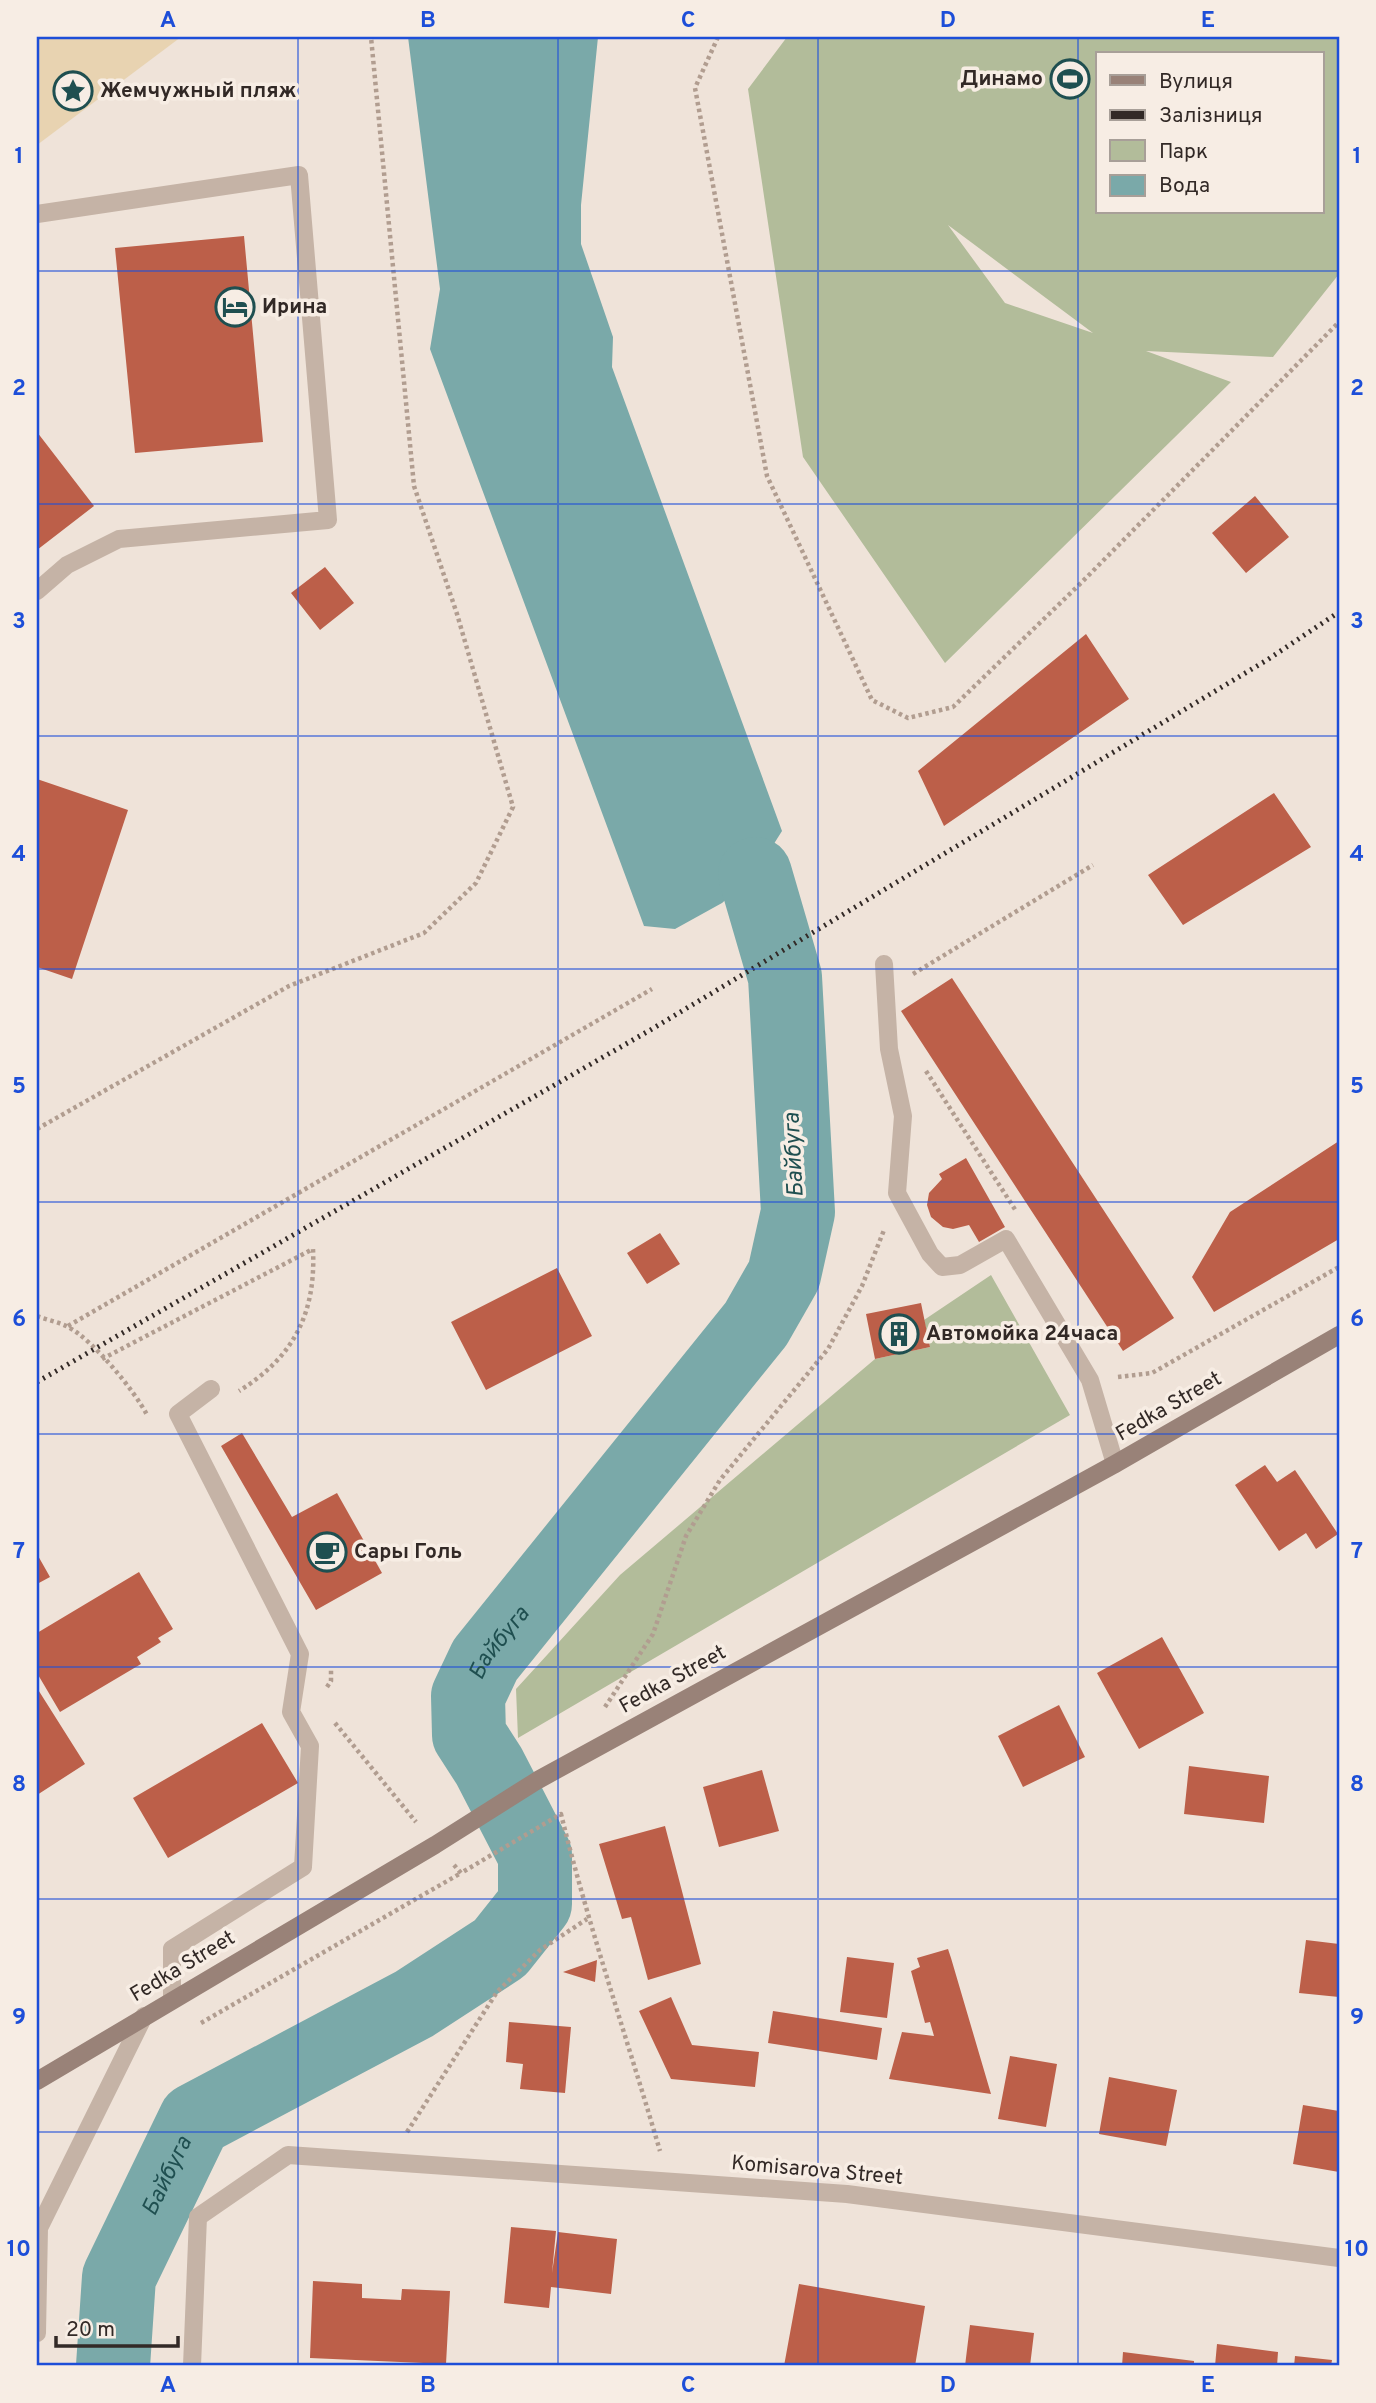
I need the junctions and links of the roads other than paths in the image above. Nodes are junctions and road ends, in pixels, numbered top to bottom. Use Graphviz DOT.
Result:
graph roads {
  1 [pos="37,214"];
  2 [pos="37,591"];
  3 [pos="884,964"];
  4 [pos="1339,1335"];
  5 [pos="211,1389"];
  6 [pos="1115,1464"];
  7 [pos="172,2000"];
  8 [pos="145,2016"];
  9 [pos="37,2081"];
  10 [pos="1339,2258"];
  11 [pos="37,2333"];
  12 [pos="192,2366"];
  1 -- 2 [label="street"];
  3 -- 6 [label="street"];
  4 -- 6 [label="main road, Fedka Street"];
  5 -- 7 [label="street"];
  6 -- 7 [label="main road, Fedka Street"];
  7 -- 8 [label="main road, Fedka Street"];
  8 -- 9 [label="main road, Fedka Street"];
  8 -- 11 [label="street"];
  10 -- 12 [label="street, Komisarova Street"];
}
